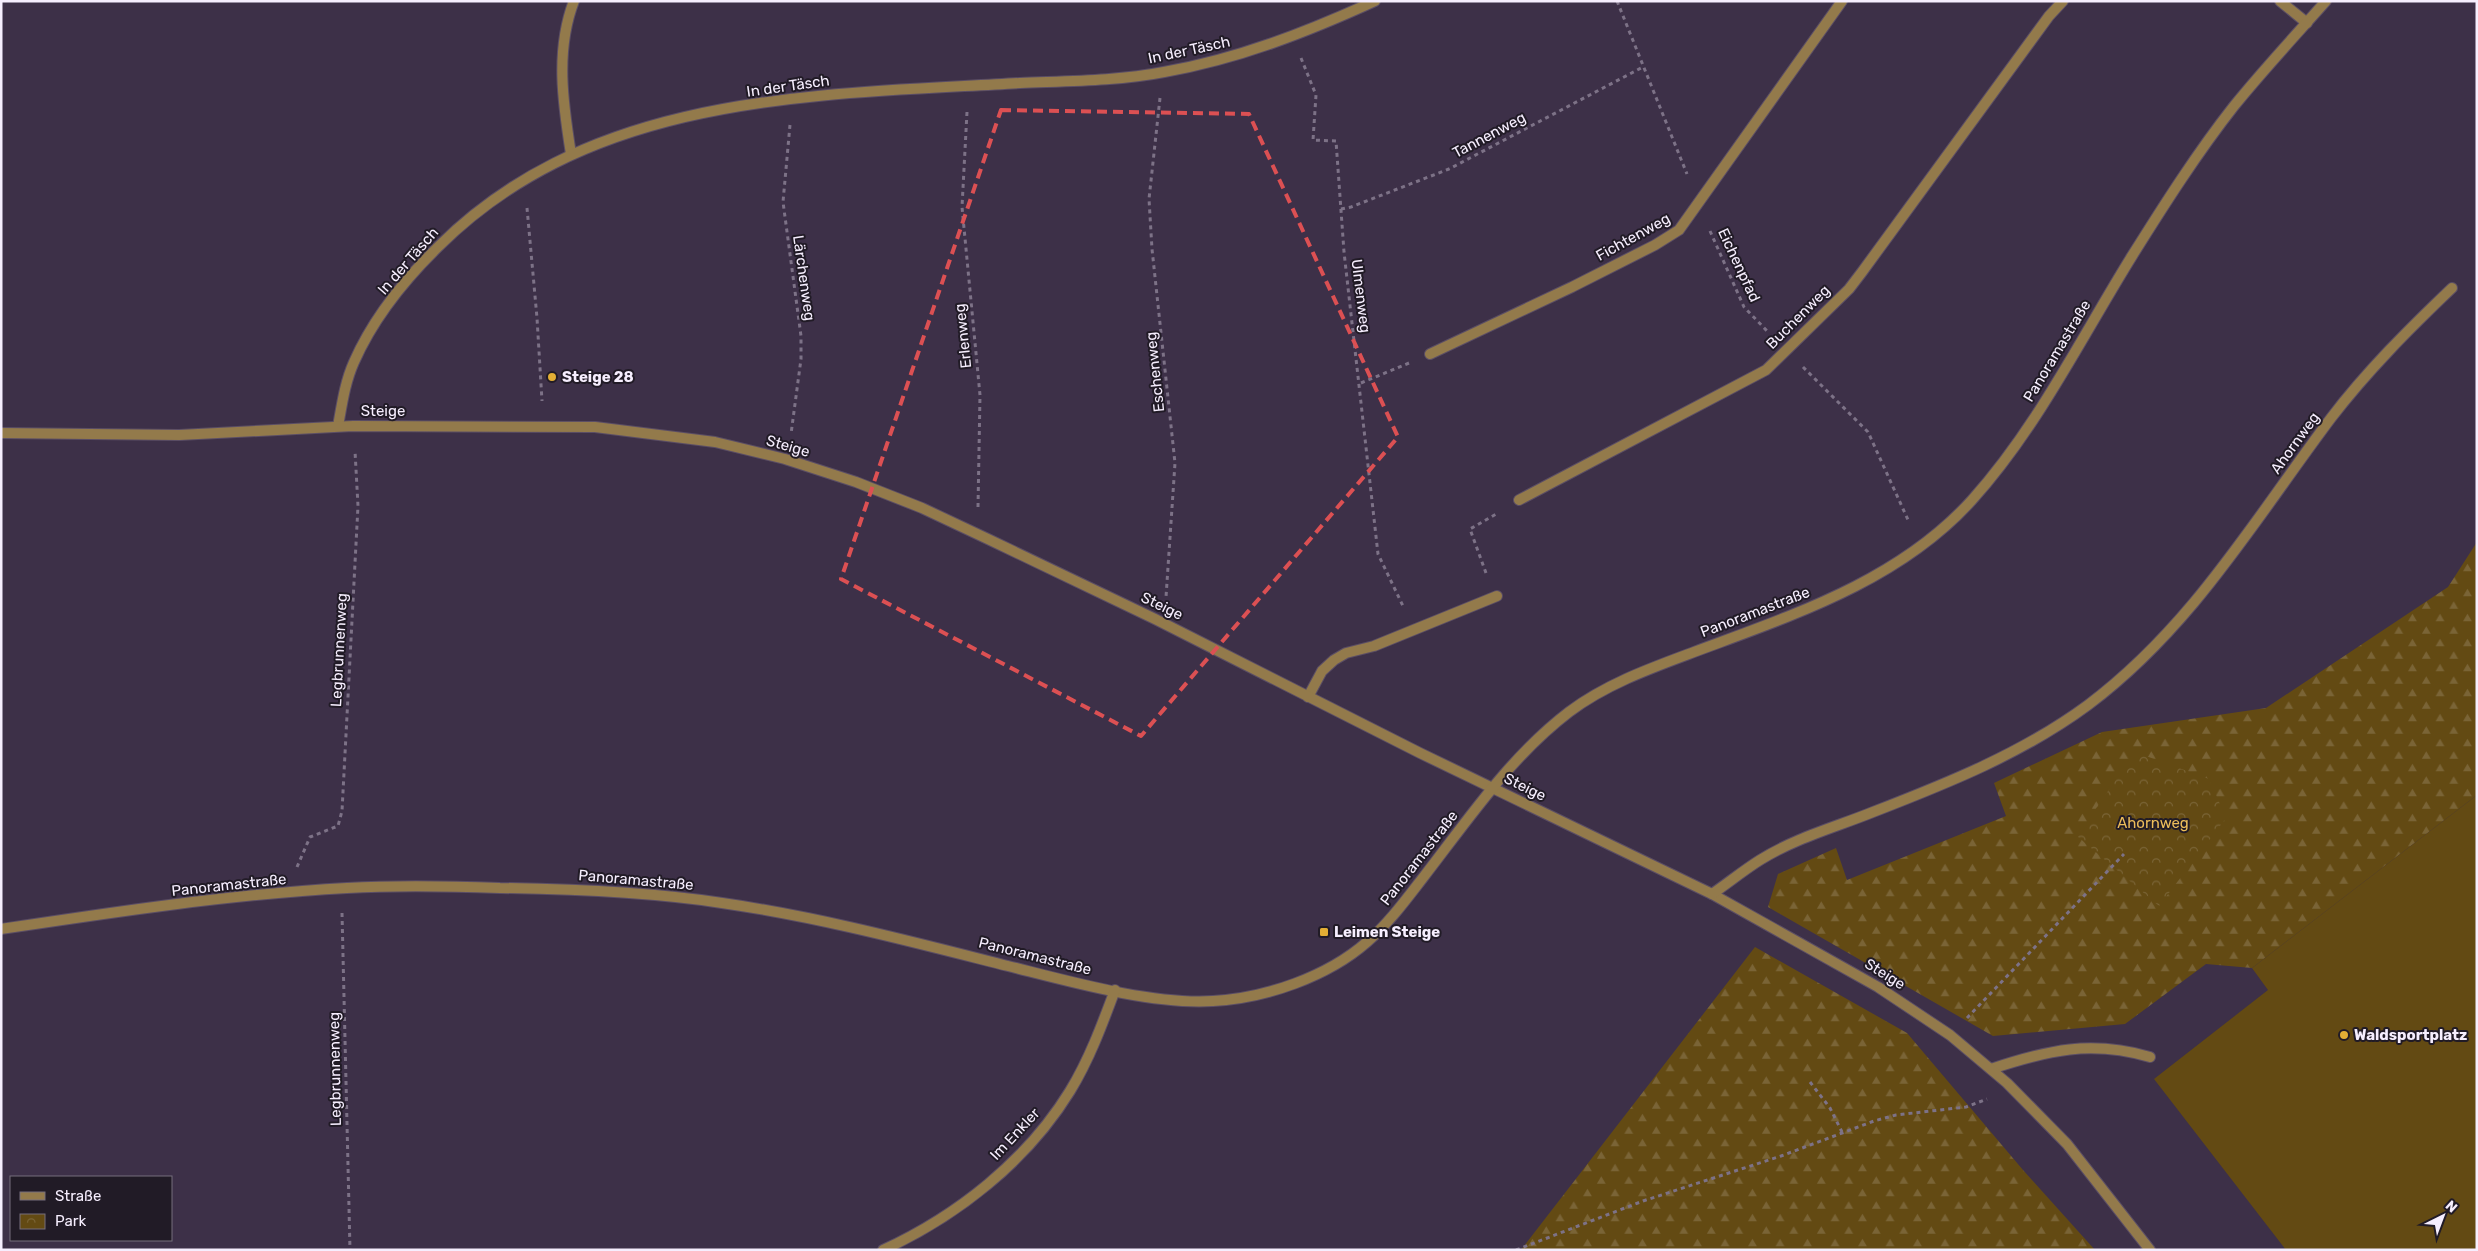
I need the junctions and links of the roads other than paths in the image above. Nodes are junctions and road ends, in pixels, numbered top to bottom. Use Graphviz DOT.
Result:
graph roads {
  1 [pos="574,1"];
  2 [pos="1375,1"];
  3 [pos="1842,1"];
  4 [pos="2063,1"];
  5 [pos="2280,1"];
  6 [pos="2326,1"];
  7 [pos="2307,23"];
  8 [pos="571,154"];
  9 [pos="2452,288"];
  10 [pos="1430,354"];
  11 [pos="338,426"];
  12 [pos="1,433"];
  13 [pos="1520,500"];
  14 [pos="1497,596"];
  15 [pos="1308,697"];
  16 [pos="1493,788"];
  17 [pos="1712,894"];
  18 [pos="1,929"];
  19 [pos="1115,990"];
  20 [pos="2150,1057"];
  21 [pos="1992,1069"];
  22 [pos="883,1250"];
  23 [pos="2150,1250"];
  1 -- 8 [label="street"];
  2 -- 8 [label="street, In der Täsch"];
  3 -- 10 [label="street, Fichtenweg"];
  4 -- 13 [label="street, Buchenweg"];
  5 -- 7 [label="street"];
  6 -- 7 [label="street, Panoramastraße"];
  7 -- 16 [label="street, Panoramastraße"];
  8 -- 11 [label="street, In der Täsch"];
  9 -- 17 [label="street, Ahornweg"];
  11 -- 12 [label="street, Steige"];
  11 -- 15 [label="street, Steige"];
  14 -- 15 [label="street"];
  15 -- 16 [label="street, Steige"];
  16 -- 17 [label="street, Steige"];
  16 -- 19 [label="street, Panoramastraße"];
  17 -- 21 [label="street, Steige"];
  18 -- 19 [label="street, Panoramastraße"];
  19 -- 22 [label="street, Im Enkler"];
  20 -- 21 [label="street"];
  21 -- 23 [label="street, Steige"];
}
